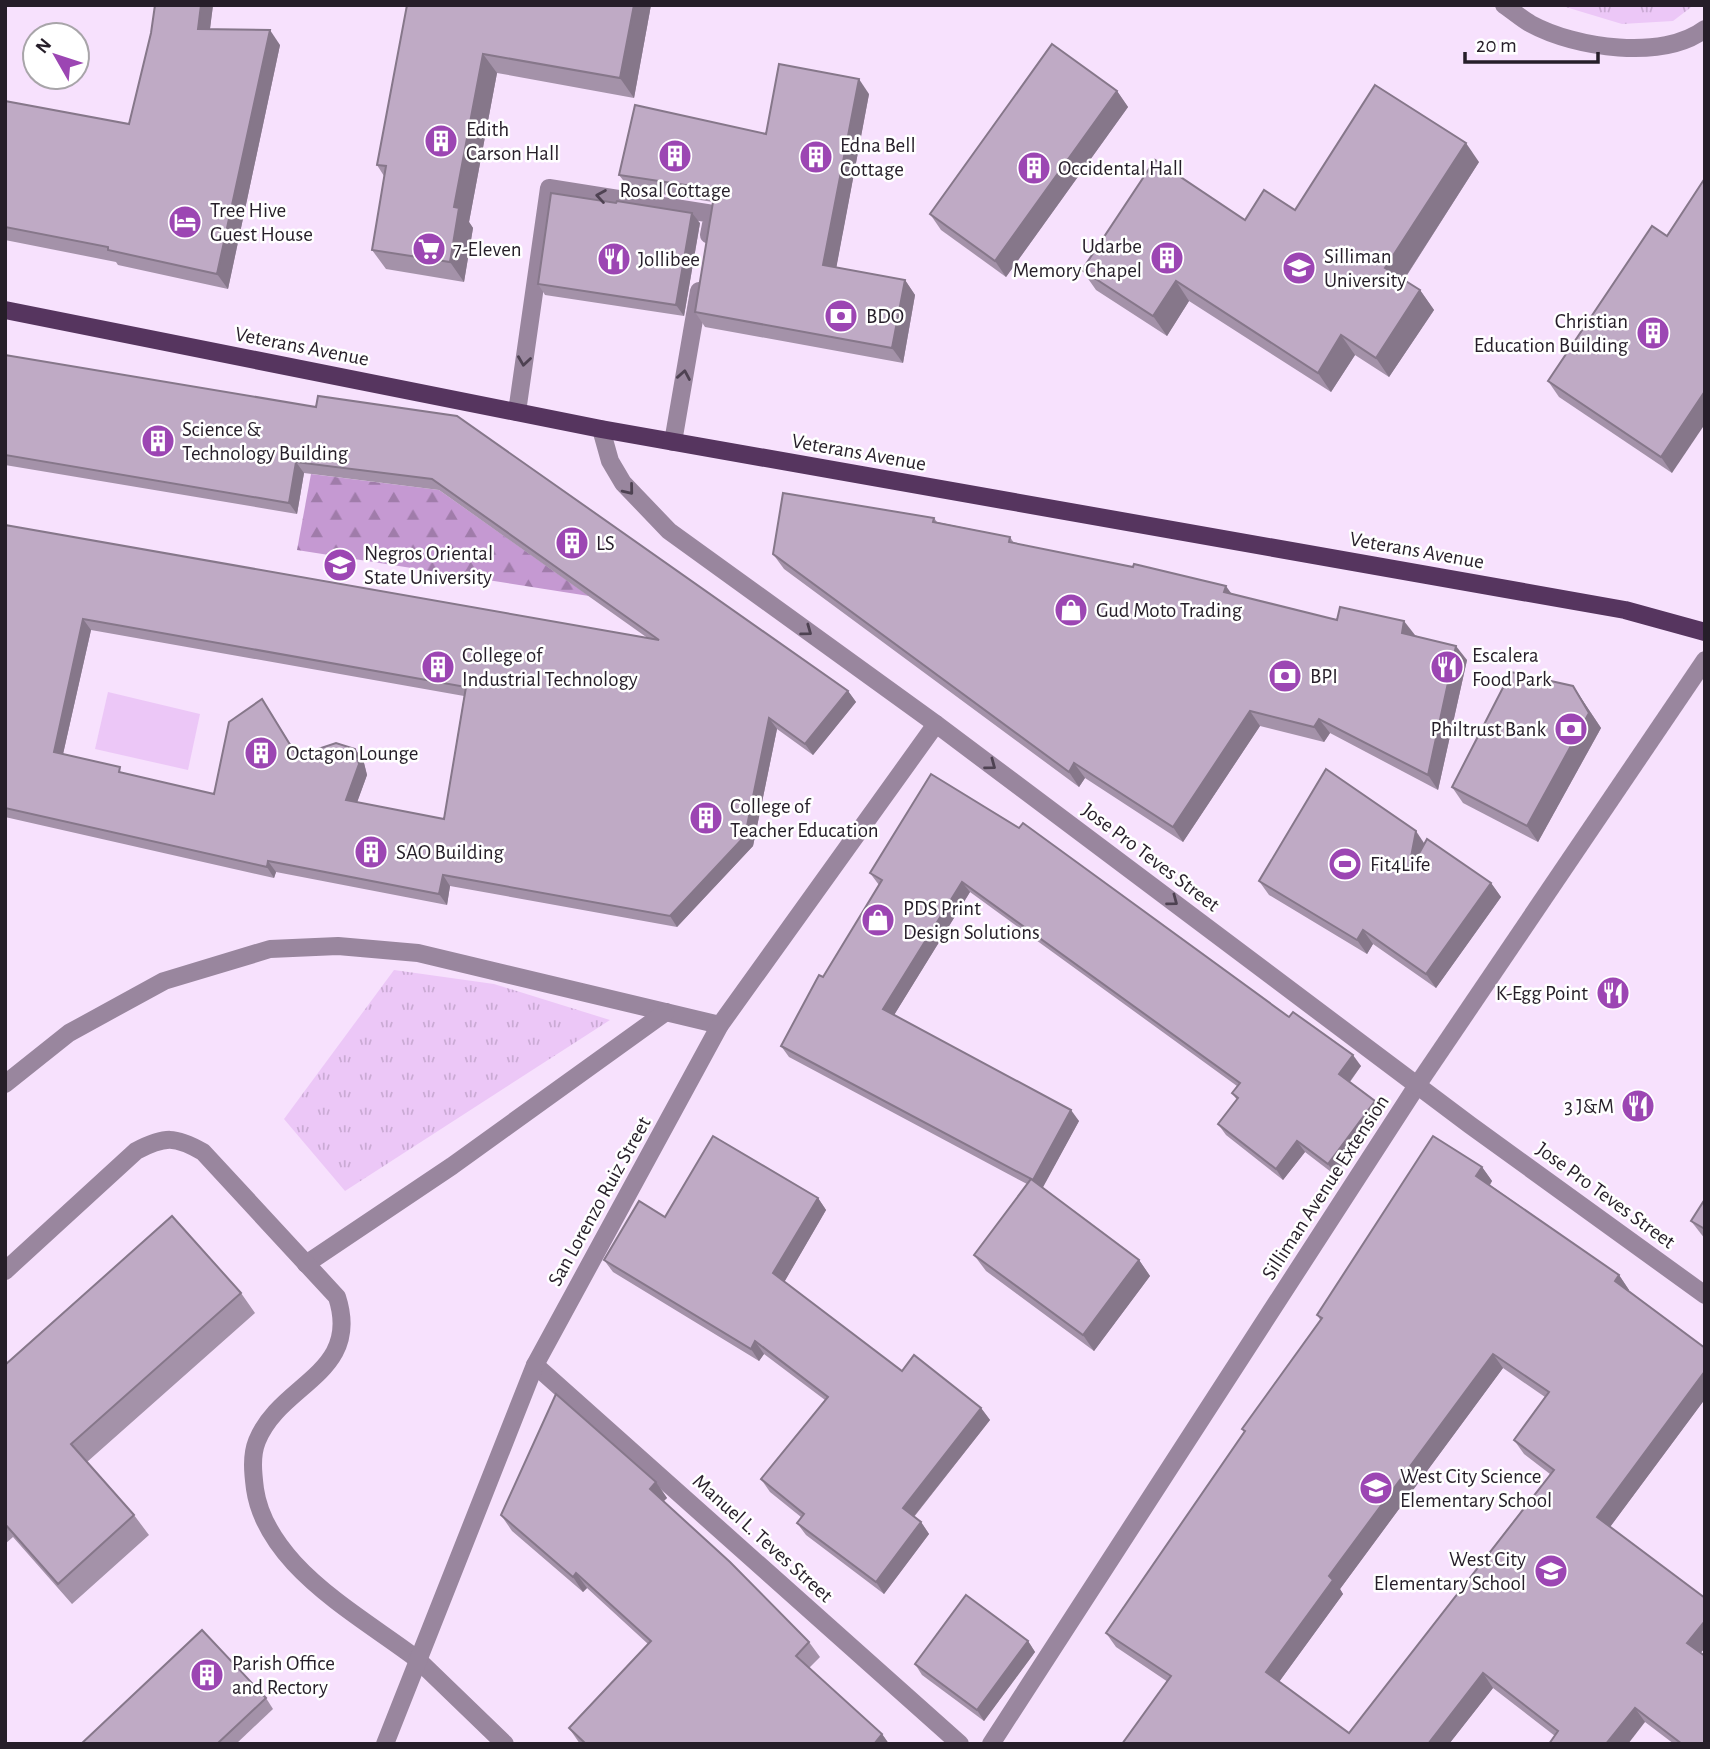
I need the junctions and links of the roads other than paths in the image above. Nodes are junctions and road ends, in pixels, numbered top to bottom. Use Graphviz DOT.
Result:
graph roads {
  1 [pos="1504,5"];
  2 [pos="1705,29"];
  3 [pos="5,310"];
  4 [pos="517,412"];
  5 [pos="601,429"];
  6 [pos="673,442"];
  7 [pos="1705,632"];
  8 [pos="1705,660"];
  9 [pos="936,724"];
  10 [pos="666,1012"];
  11 [pos="720,1025"];
  12 [pos="5,1084"];
  13 [pos="1418,1084"];
  14 [pos="306,1264"];
  15 [pos="5,1270"];
  16 [pos="1705,1295"];
  17 [pos="535,1365"];
  18 [pos="417,1659"];
  19 [pos="385,1744"];
  20 [pos="505,1744"];
  21 [pos="960,1744"];
  22 [pos="991,1744"];
  1 -- 2 [label="street"];
  3 -- 4 [label="main road, Veterans Avenue"];
  4 -- 5 [label="main road, Veterans Avenue"];
  6 -- 4 [label="street, one-way"];
  5 -- 6 [label="main road, Veterans Avenue"];
  5 -- 9 [label="street, Jose Pro Teves Street, one-way"];
  6 -- 7 [label="main road, Veterans Avenue"];
  8 -- 13 [label="street, Silliman Avenue Extension"];
  9 -- 11 [label="street, San Lorenzo Ruiz Street"];
  9 -- 13 [label="street, Jose Pro Teves Street, one-way"];
  10 -- 11 [label="street"];
  10 -- 12 [label="street"];
  10 -- 14 [label="street"];
  11 -- 17 [label="street, San Lorenzo Ruiz Street"];
  13 -- 16 [label="street, Jose Pro Teves Street"];
  13 -- 22 [label="street, Silliman Avenue Extension"];
  14 -- 15 [label="street"];
  14 -- 18 [label="street"];
  17 -- 18 [label="street, San Lorenzo Ruiz Street"];
  17 -- 21 [label="street, Manuel L. Teves Street"];
  18 -- 19 [label="street, San Lorenzo Ruiz Street"];
  18 -- 20 [label="street"];
}
